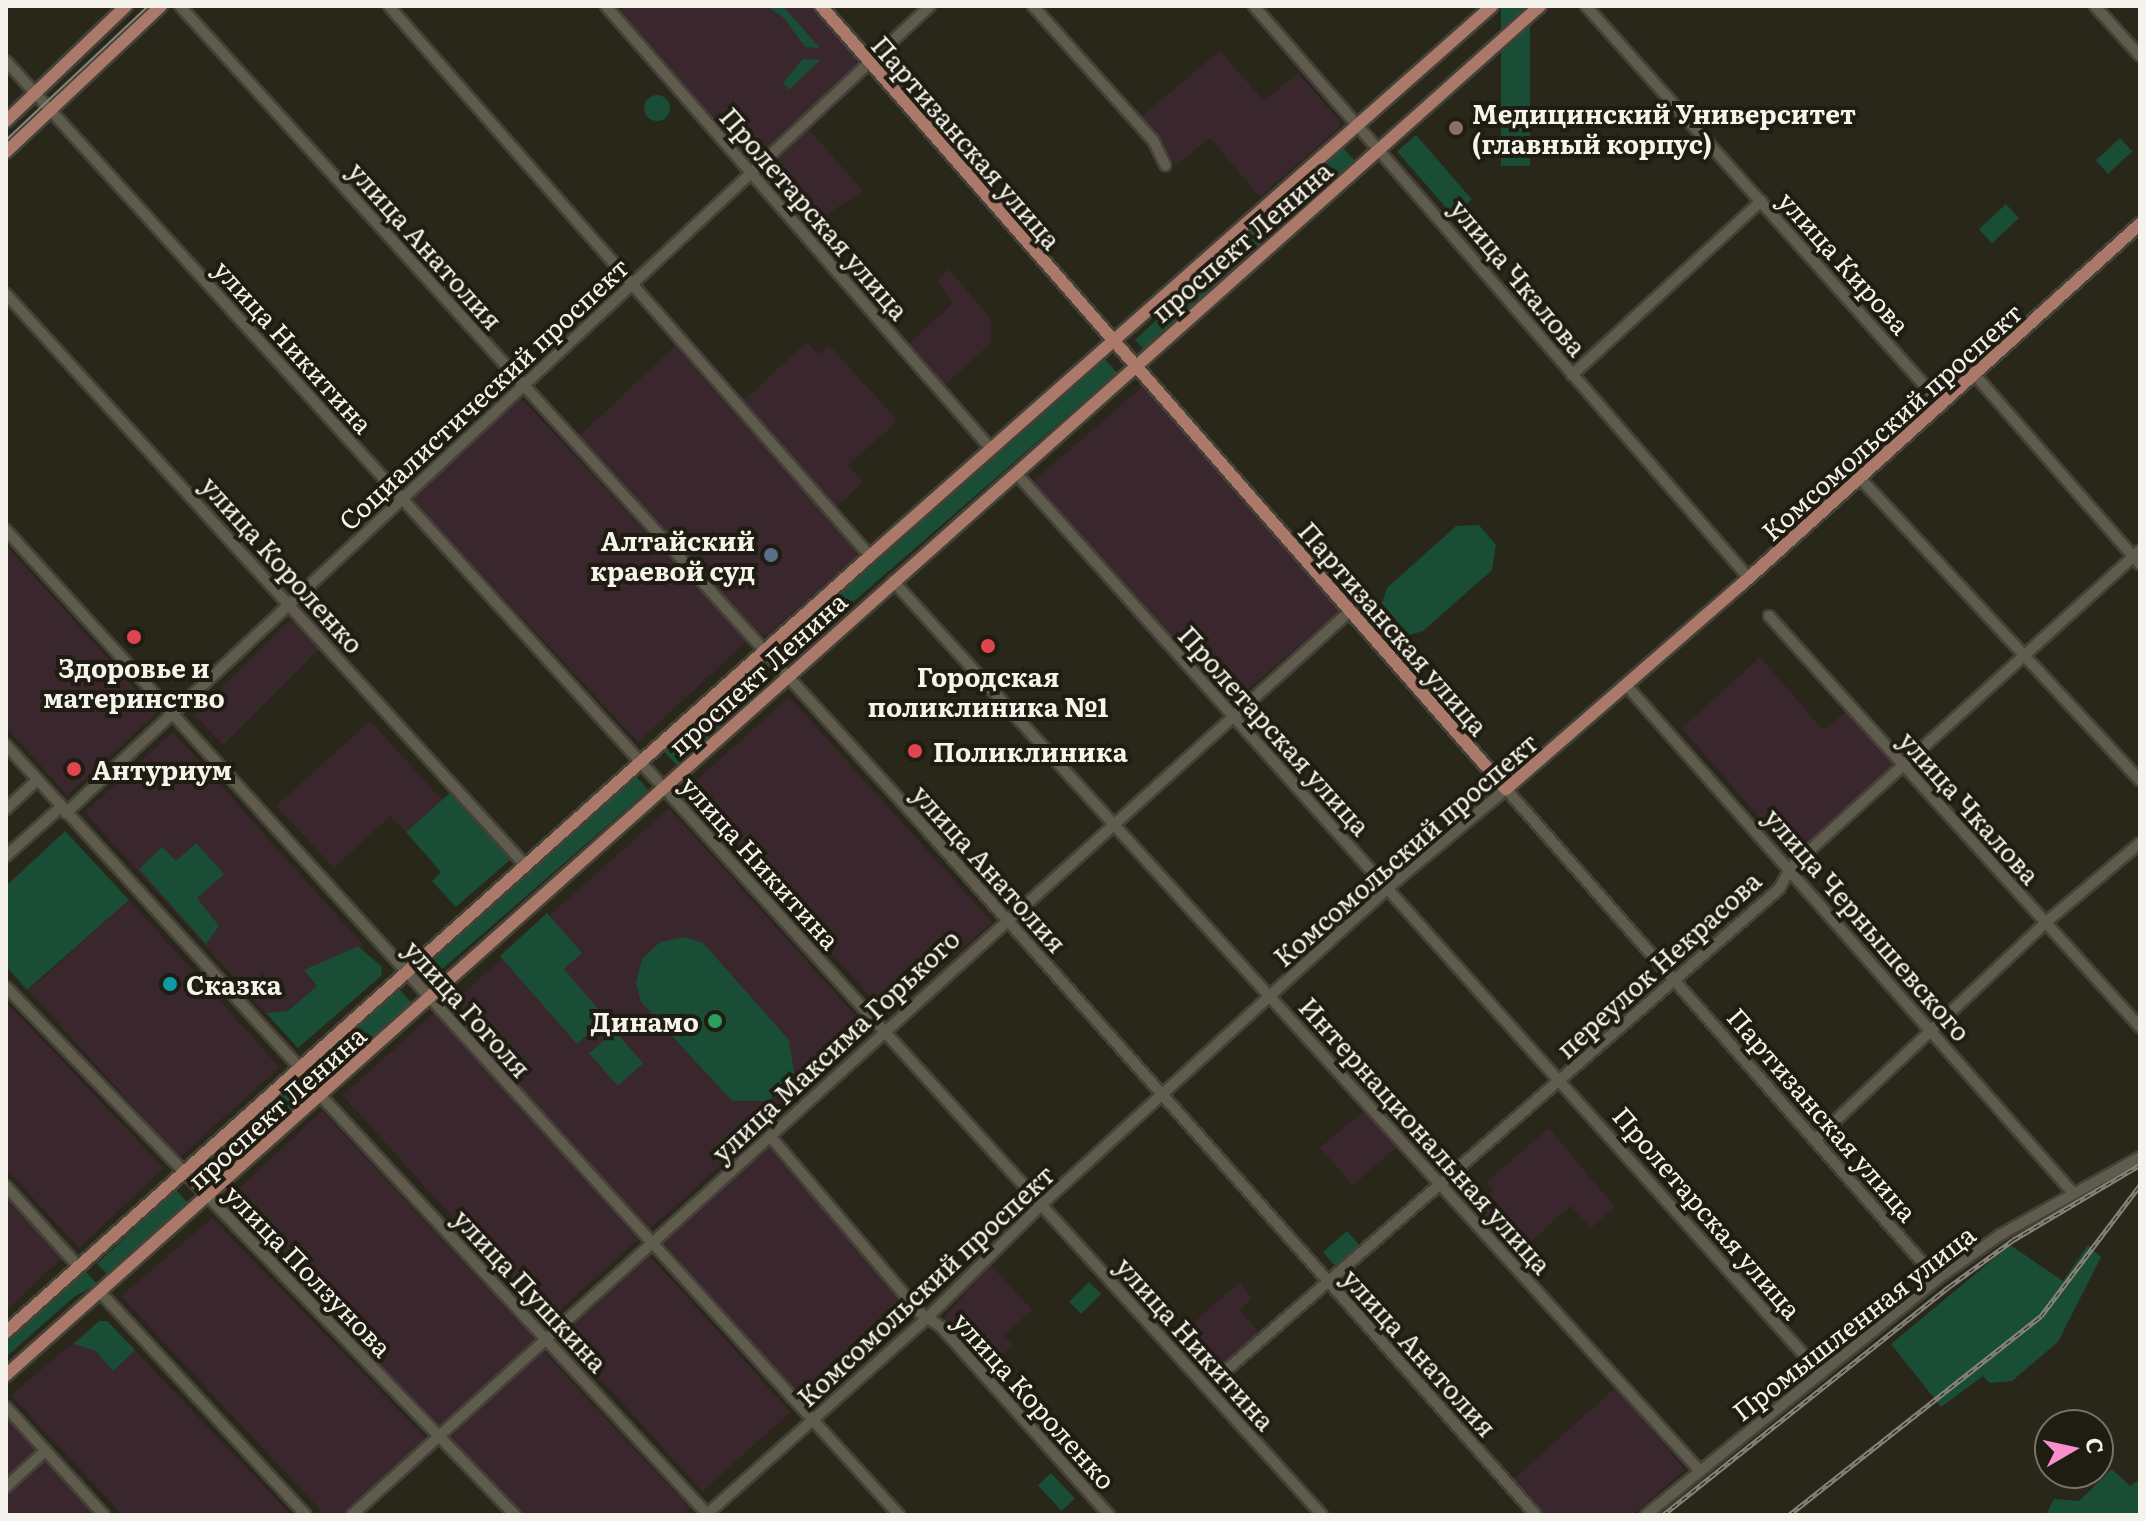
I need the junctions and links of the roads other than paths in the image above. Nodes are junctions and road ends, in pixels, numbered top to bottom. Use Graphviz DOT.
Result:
graph roads {
  1 [pos="126,6"];
  2 [pos="161,6"];
  3 [pos="180,6"];
  4 [pos="389,6"];
  5 [pos="606,6"];
  6 [pos="821,6"];
  7 [pos="930,6"];
  8 [pos="1033,6"];
  9 [pos="1254,6"];
  10 [pos="1492,6"];
  11 [pos="1540,6"];
  12 [pos="1586,6"];
  13 [pos="2095,6"];
  14 [pos="2140,56"];
  15 [pos="6,61"];
  16 [pos="871,63"];
  17 [pos="35,94"];
  18 [pos="50,110"];
  19 [pos="6,121"];
  20 [pos="1359,124"];
  21 [pos="1380,147"];
  22 [pos="6,152"];
  23 [pos="1165,165"];
  24 [pos="751,173"];
  25 [pos="1761,201"];
  26 [pos="2140,224"];
  27 [pos="632,284"];
  28 [pos="6,294"];
  29 [pos="1112,342"];
  30 [pos="1133,365"];
  31 [pos="1572,375"];
  32 [pos="1975,375"];
  33 [pos="523,385"];
  34 [pos="1942,405"];
  35 [pos="991,449"];
  36 [pos="1016,473"];
  37 [pos="1859,477"];
  38 [pos="403,499"];
  39 [pos="6,530"];
  40 [pos="870,556"];
  41 [pos="2137,558"];
  42 [pos="1749,578"];
  43 [pos="893,581"];
  44 [pos="290,605"];
  45 [pos="1350,611"];
  46 [pos="1769,616"];
  47 [pos="764,650"];
  48 [pos="2025,655"];
  49 [pos="792,681"];
  50 [pos="1627,686"];
  51 [pos="173,715"];
  52 [pos="1232,716"];
  53 [pos="6,745"];
  54 [pos="641,762"];
  55 [pos="1903,766"];
  56 [pos="37,780"];
  57 [pos="2140,780"];
  58 [pos="663,788"];
  59 [pos="1506,789"];
  60 [pos="6,809"];
  61 [pos="64,810"];
  62 [pos="1113,823"];
  63 [pos="2140,843"];
  64 [pos="6,856"];
  65 [pos="525,865"];
  66 [pos="1791,867"];
  67 [pos="1389,887"];
  68 [pos="1006,918"];
  69 [pos="2045,923"];
  70 [pos="406,973"];
  71 [pos="1674,978"];
  72 [pos="6,987"];
  73 [pos="1270,996"];
  74 [pos="430,999"];
  75 [pos="2140,1027"];
  76 [pos="884,1030"];
  77 [pos="1932,1033"];
  78 [pos="300,1068"];
  79 [pos="1561,1081"];
  80 [pos="1162,1095"];
  81 [pos="321,1096"];
  82 [pos="770,1136"];
  83 [pos="1817,1138"];
  84 [pos="2140,1157"];
  85 [pos="184,1173"];
  86 [pos="1439,1182"];
  87 [pos="6,1186"];
  88 [pos="2073,1193"];
  89 [pos="208,1197"];
  90 [pos="1042,1204"];
  91 [pos="652,1241"];
  92 [pos="79,1267"];
  93 [pos="1937,1279"];
  94 [pos="1328,1282"];
  95 [pos="101,1293"];
  96 [pos="929,1316"];
  97 [pos="6,1332"];
  98 [pos="547,1338"];
  99 [pos="1230,1367"];
  100 [pos="1821,1374"];
  101 [pos="6,1375"];
  102 [pos="6,1407"];
  103 [pos="813,1420"];
  104 [pos="439,1436"];
  105 [pos="46,1450"];
  106 [pos="1699,1470"];
  107 [pos="6,1487"];
  108 [pos="104,1515"];
  109 [pos="306,1515"];
  110 [pos="352,1515"];
  111 [pos="515,1515"];
  112 [pos="707,1515"];
  113 [pos="899,1515"];
  114 [pos="1109,1515"];
  115 [pos="1322,1515"];
  116 [pos="1536,1515"];
  117 [pos="1646,1515"];
  1 -- 17 [label="main road"];
  2 -- 18 [label="main road"];
  3 -- 33 [label="street, улица Анатолия"];
  4 -- 27 [label="street"];
  5 -- 24 [label="street, Пролетарская улица"];
  6 -- 16 [label="main road, Партизанская улица"];
  7 -- 16 [label="street, Социалистический проспект"];
  8 -- 23 [label="street"];
  9 -- 20 [label="street, улица Чкалова"];
  10 -- 20 [label="main road, проспект Ленина"];
  11 -- 21 [label="main road, проспект Ленина"];
  12 -- 25 [label="street, улица Кирова"];
  13 -- 14 [label="street"];
  15 -- 17 [label="street, улица Никитина"];
  16 -- 24 [label="street, Социалистический проспект"];
  16 -- 29 [label="main road, Партизанская улица"];
  17 -- 18 [label="street, улица Никитина"];
  17 -- 19 [label="main road"];
  18 -- 22 [label="main road"];
  18 -- 38 [label="street, улица Никитина"];
  20 -- 21 [label="street, улица Чкалова"];
  20 -- 29 [label="main road, проспект Ленина"];
  21 -- 30 [label="main road, проспект Ленина"];
  21 -- 31 [label="street, улица Чкалова"];
  24 -- 27 [label="street, Социалистический проспект"];
  24 -- 35 [label="street, Пролетарская улица"];
  25 -- 31 [label="street"];
  25 -- 34 [label="street, улица Кирова"];
  26 -- 32 [label="main road, Комсомольский проспект"];
  27 -- 33 [label="street, Социалистический проспект"];
  27 -- 40 [label="street"];
  28 -- 44 [label="street, улица Короленко"];
  29 -- 30 [label="main road, Партизанская улица"];
  29 -- 35 [label="main road, проспект Ленина"];
  30 -- 36 [label="main road, проспект Ленина"];
  30 -- 45 [label="main road, Партизанская улица"];
  31 -- 42 [label="street, улица Чкалова"];
  32 -- 34 [label="main road, Комсомольский проспект"];
  32 -- 41 [label="street"];
  33 -- 38 [label="street, Социалистический проспект"];
  33 -- 47 [label="street, улица Анатолия"];
  34 -- 37 [label="main road, Комсомольский проспект"];
  35 -- 40 [label="main road, проспект Ленина"];
  36 -- 43 [label="main road, проспект Ленина"];
  36 -- 52 [label="street, Пролетарская улица"];
  37 -- 42 [label="main road, Комсомольский проспект"];
  37 -- 48 [label="street"];
  38 -- 44 [label="street, Социалистический проспект"];
  38 -- 54 [label="street, улица Никитина"];
  39 -- 51 [label="street, улица Гоголя"];
  40 -- 47 [label="main road, проспект Ленина"];
  41 -- 48 [label="street, переулок Некрасова"];
  42 -- 50 [label="main road, Комсомольский проспект"];
  43 -- 49 [label="main road, проспект Ленина"];
  43 -- 62 [label="street, Интернациональная улица"];
  44 -- 51 [label="street, Социалистический проспект"];
  44 -- 65 [label="street, улица Короленко"];
  45 -- 52 [label="street, улица Максима Горького"];
  45 -- 59 [label="main road, Партизанская улица"];
  46 -- 55 [label="street, улица Чкалова"];
  47 -- 49 [label="street, улица Анатолия"];
  47 -- 54 [label="main road, проспект Ленина"];
  48 -- 55 [label="street, переулок Некрасова"];
  48 -- 57 [label="street"];
  49 -- 58 [label="main road, проспект Ленина"];
  49 -- 68 [label="street, улица Анатолия"];
  50 -- 59 [label="main road, Комсомольский проспект"];
  50 -- 66 [label="street, улица Чернышевского"];
  51 -- 61 [label="street, Социалистический проспект"];
  51 -- 70 [label="street, улица Гоголя"];
  52 -- 62 [label="street, улица Максима Горького"];
  52 -- 67 [label="street, Пролетарская улица"];
  53 -- 56 [label="street"];
  54 -- 58 [label="street, улица Никитина"];
  54 -- 65 [label="main road, проспект Ленина"];
  55 -- 66 [label="street, переулок Некрасова"];
  55 -- 69 [label="street, улица Чкалова"];
  56 -- 60 [label="street"];
  56 -- 61 [label="street"];
  58 -- 74 [label="main road, проспект Ленина"];
  58 -- 76 [label="street, улица Никитина"];
  59 -- 67 [label="street, Комсомольский проспект"];
  59 -- 71 [label="street, Партизанская улица"];
  61 -- 64 [label="street, Социалистический проспект"];
  61 -- 78 [label="street"];
  62 -- 68 [label="street, улица Максима Горького"];
  62 -- 73 [label="street, Интернациональная улица"];
  63 -- 69 [label="street"];
  65 -- 70 [label="main road, проспект Ленина"];
  66 -- 71 [label="street, переулок Некрасова"];
  66 -- 77 [label="street, улица Чернышевского"];
  67 -- 73 [label="street, Комсомольский проспект"];
  67 -- 79 [label="street, Пролетарская улица"];
  68 -- 76 [label="street, улица Максима Горького"];
  68 -- 80 [label="street, улица Анатолия"];
  69 -- 75 [label="street, улица Чкалова"];
  69 -- 77 [label="street"];
  70 -- 74 [label="street, улица Гоголя"];
  70 -- 78 [label="main road, проспект Ленина"];
  71 -- 79 [label="street, переулок Некрасова"];
  71 -- 83 [label="street, Партизанская улица"];
  72 -- 85 [label="street, улица Ползунова"];
  73 -- 80 [label="street, Комсомольский проспект"];
  73 -- 86 [label="street, Интернациональная улица"];
  74 -- 81 [label="main road, проспект Ленина"];
  74 -- 91 [label="street, улица Гоголя"];
  76 -- 82 [label="street, улица Максима Горького"];
  76 -- 90 [label="street, улица Никитина"];
  77 -- 83 [label="street"];
  77 -- 88 [label="street, улица Чернышевского"];
  78 -- 85 [label="main road, проспект Ленина"];
  79 -- 86 [label="street, переулок Некрасова"];
  79 -- 100 [label="street, Пролетарская улица"];
  80 -- 90 [label="street, Комсомольский проспект"];
  80 -- 94 [label="street, улица Анатолия"];
  81 -- 89 [label="main road, проспект Ленина"];
  81 -- 98 [label="street, улица Пушкина"];
  82 -- 91 [label="street, улица Максима Горького"];
  82 -- 96 [label="street, улица Короленко"];
  83 -- 93 [label="street, Партизанская улица"];
  84 -- 88 [label="street, Промышленная улица"];
  85 -- 89 [label="street, улица Ползунова"];
  85 -- 92 [label="main road, проспект Ленина"];
  86 -- 94 [label="street, переулок Некрасова"];
  86 -- 106 [label="street, Интернациональная улица"];
  87 -- 92 [label="street"];
  88 -- 93 [label="street, Промышленная улица"];
  89 -- 95 [label="main road, проспект Ленина"];
  89 -- 104 [label="street, улица Ползунова"];
  90 -- 96 [label="street, Комсомольский проспект"];
  90 -- 115 [label="street, улица Никитина"];
  91 -- 98 [label="street, улица Максима Горького"];
  91 -- 103 [label="street, улица Гоголя"];
  92 -- 97 [label="main road, проспект Ленина"];
  93 -- 100 [label="street, Промышленная улица"];
  94 -- 99 [label="street, переулок Некрасова"];
  94 -- 116 [label="street, улица Анатолия"];
  95 -- 101 [label="main road, проспект Ленина"];
  95 -- 109 [label="street"];
  96 -- 103 [label="street, Комсомольский проспект"];
  96 -- 114 [label="street, улица Короленко"];
  98 -- 104 [label="street, улица Максима Горького"];
  98 -- 112 [label="street, улица Пушкина"];
  100 -- 106 [label="street, Промышленная улица"];
  102 -- 105 [label="street"];
  103 -- 112 [label="street, Комсомольский проспект"];
  103 -- 113 [label="street, улица Гоголя"];
  104 -- 110 [label="street, улица Максима Горького"];
  104 -- 111 [label="street, улица Ползунова"];
  105 -- 107 [label="street"];
  105 -- 108 [label="street"];
  106 -- 117 [label="street, Промышленная улица"];
}
